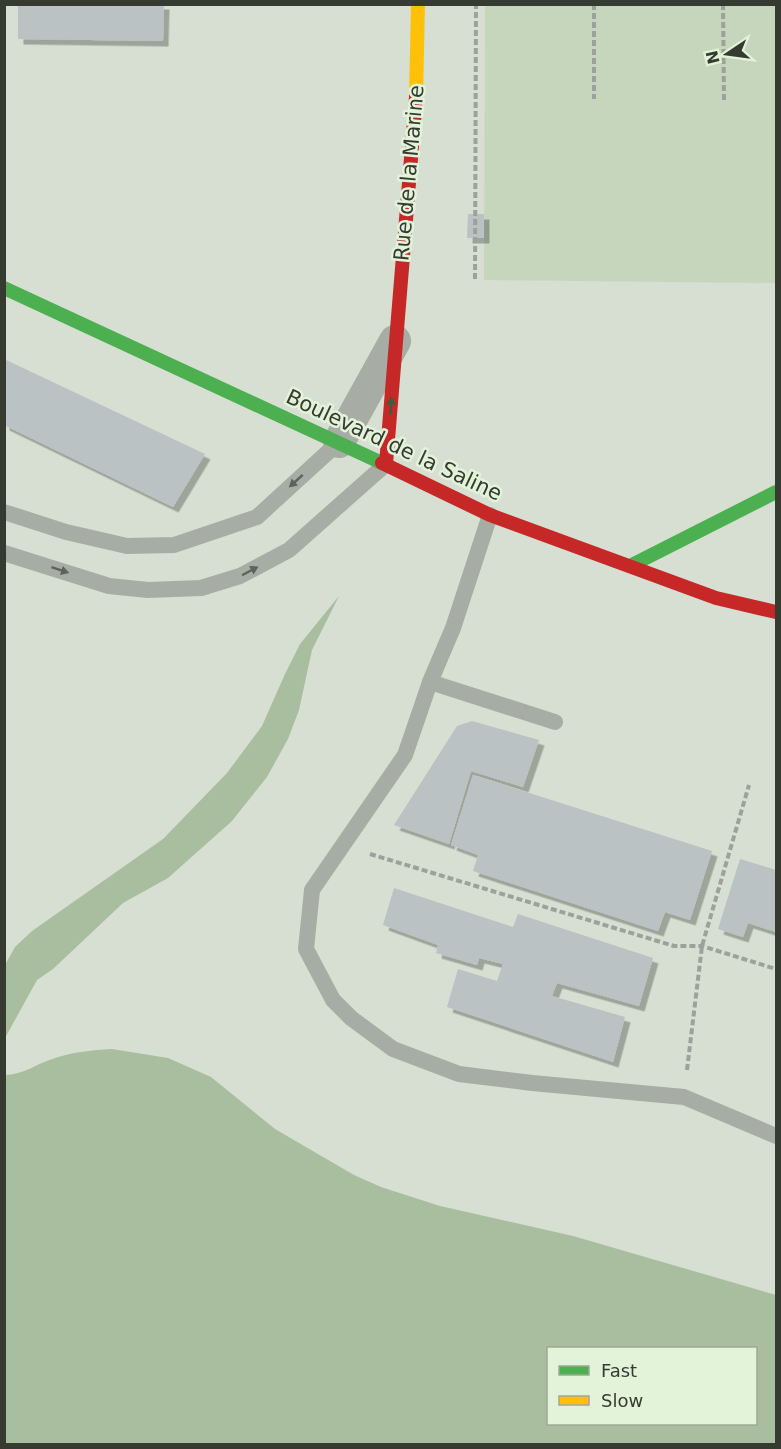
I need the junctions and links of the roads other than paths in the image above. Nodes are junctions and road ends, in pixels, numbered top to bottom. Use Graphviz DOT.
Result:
graph roads {
  1 [pos="418,4"];
  2 [pos="4,288"];
  3 [pos="395,341"];
  4 [pos="339,442"];
  5 [pos="386,464"];
  6 [pos="777,492"];
  7 [pos="4,512"];
  8 [pos="490,515"];
  9 [pos="4,553"];
  10 [pos="630,566"];
  11 [pos="777,612"];
  12 [pos="430,682"];
  13 [pos="555,722"];
  14 [pos="777,1136"];
  1 -- 3 [label="main road, Rue de la Marine"];
  2 -- 4 [label="main road, Boulevard de la Saline"];
  3 -- 4 [label="street, Rue de la Marine"];
  5 -- 3 [label="main road, Rue de la Marine, one-way"];
  4 -- 5 [label="main road, Boulevard de la Saline"];
  4 -- 7 [label="lane, one-way"];
  5 -- 8 [label="main road, Boulevard de la Saline"];
  9 -- 5 [label="lane, one-way"];
  6 -- 10 [label="main road"];
  8 -- 10 [label="main road, Boulevard de la Saline"];
  8 -- 12 [label="lane"];
  10 -- 11 [label="main road, Boulevard de la Saline"];
  12 -- 13 [label="lane"];
  12 -- 14 [label="lane"];
}
